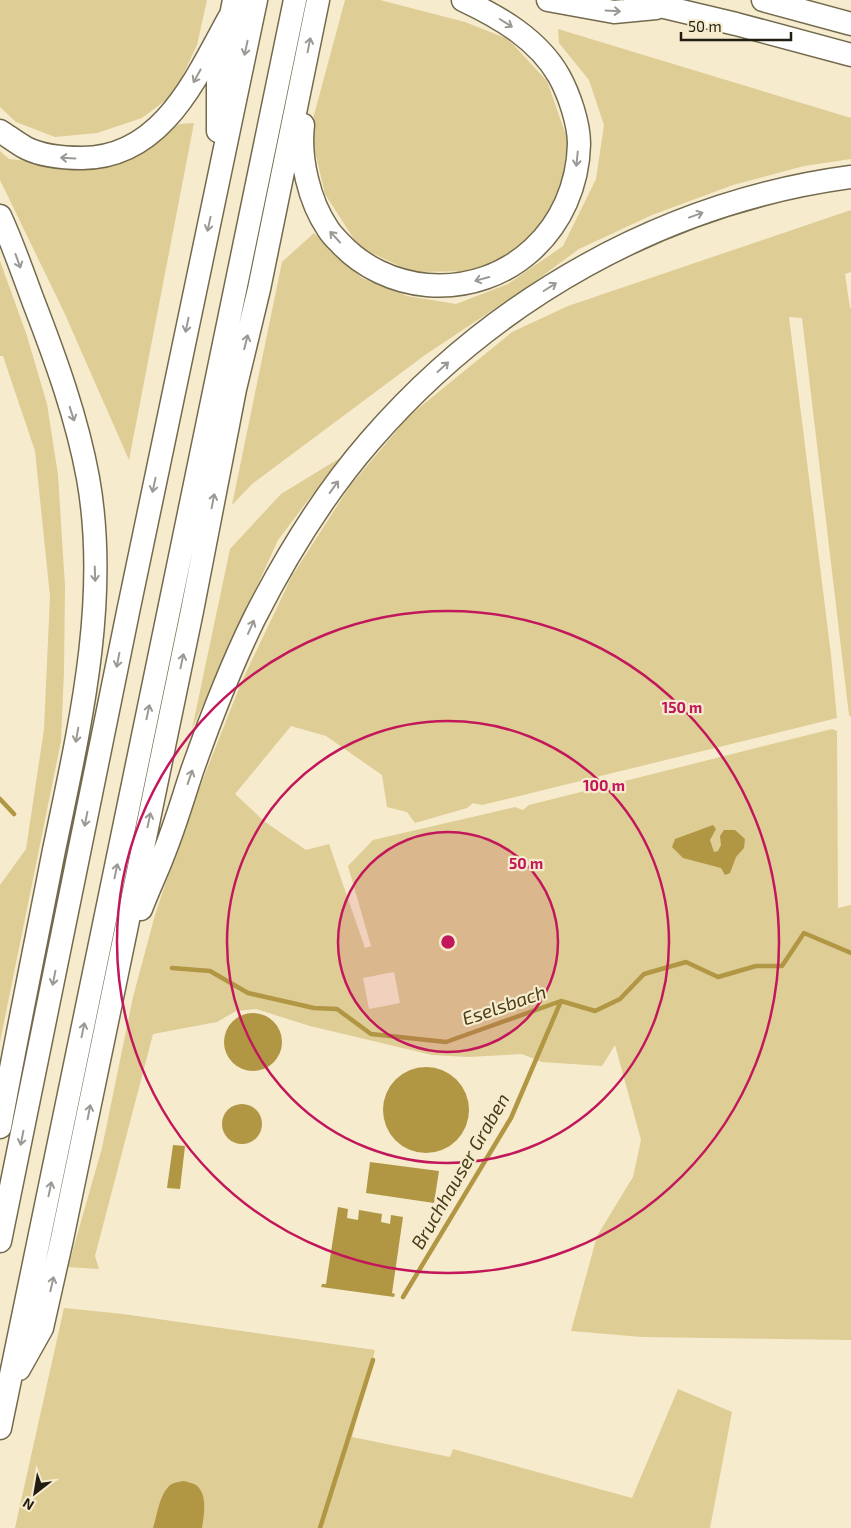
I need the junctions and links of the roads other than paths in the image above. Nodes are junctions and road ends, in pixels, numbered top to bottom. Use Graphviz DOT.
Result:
graph roads {
  1 [pos="256,0"];
  2 [pos="295,0"];
  3 [pos="318,0"];
  4 [pos="463,0"];
  5 [pos="548,0"];
  6 [pos="636,0"];
  7 [pos="763,0"];
  8 [pos="664,7"];
  9 [pos="231,9"];
  10 [pos="851,24"];
  11 [pos="851,55"];
  12 [pos="300,90"];
  13 [pos="0,131"];
  14 [pos="218,177"];
  15 [pos="851,177"];
  16 [pos="0,216"];
  17 [pos="121,953"];
  18 [pos="0,1127"];
  19 [pos="0,1132"];
  20 [pos="12,1185"];
  21 [pos="1,1235"];
  22 [pos="32,1326"];
  23 [pos="0,1428"];
  1 -- 14 [label="highway, one-way"];
  22 -- 2 [label="highway, one-way"];
  12 -- 3 [label="highway, one-way"];
  4 -- 12 [label="highway, one-way"];
  5 -- 8 [label="highway, one-way"];
  6 -- 8 [label="highway"];
  7 -- 10 [label="highway"];
  8 -- 11 [label="highway"];
  9 -- 13 [label="highway, one-way"];
  9 -- 14 [label="highway"];
  17 -- 12 [label="highway, one-way"];
  14 -- 20 [label="highway, one-way"];
  17 -- 15 [label="highway, one-way"];
  16 -- 18 [label="highway, one-way"];
  22 -- 17 [label="highway, one-way"];
  19 -- 20 [label="highway"];
  20 -- 21 [label="highway"];
  22 -- 23 [label="highway"];
}
